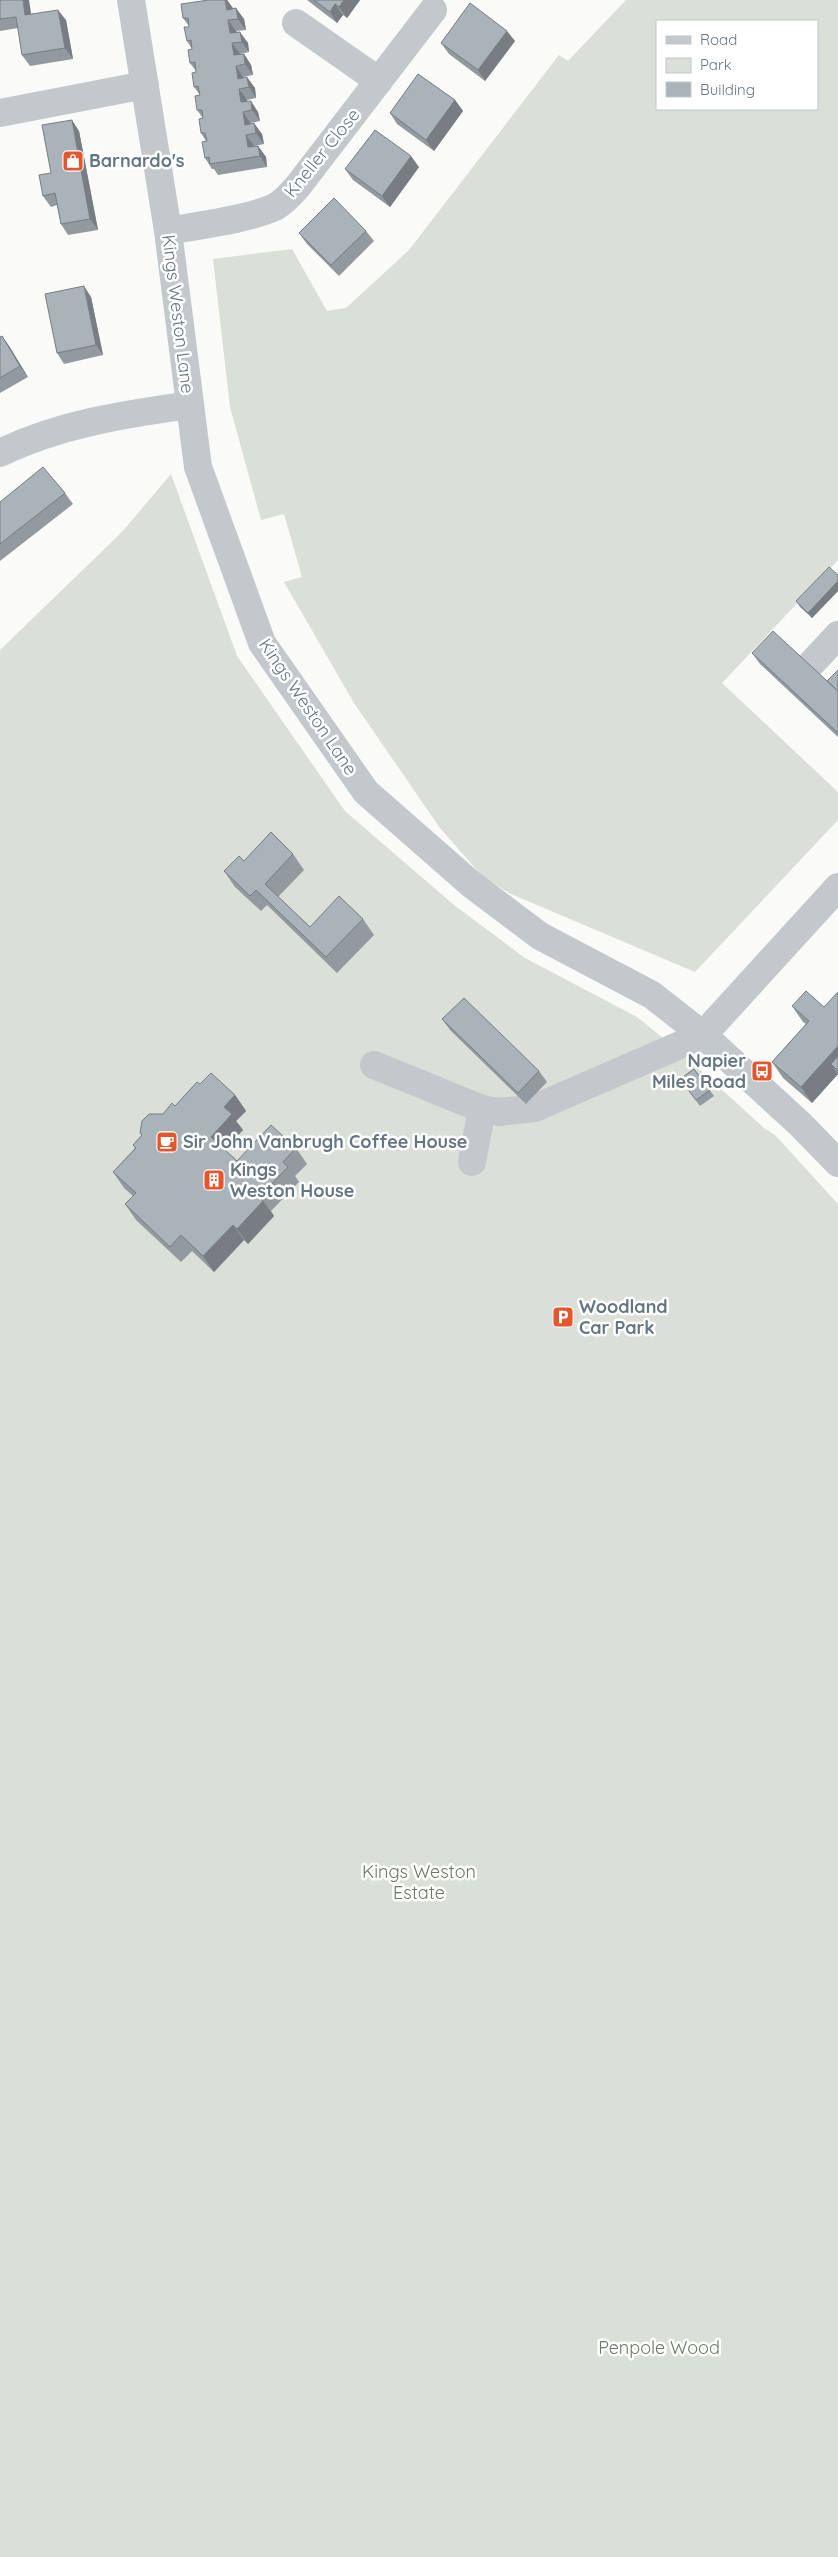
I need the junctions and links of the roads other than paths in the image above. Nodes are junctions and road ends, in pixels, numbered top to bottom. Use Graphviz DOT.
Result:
graph roads {
  1 [pos="131,0"];
  2 [pos="433,10"];
  3 [pos="296,23"];
  4 [pos="379,81"];
  5 [pos="145,85"];
  6 [pos="0,113"];
  7 [pos="168,232"];
  8 [pos="190,405"];
  9 [pos="0,453"];
  10 [pos="838,635"];
  11 [pos="812,663"];
  12 [pos="838,887"];
  13 [pos="703,1035"];
  14 [pos="374,1065"];
  15 [pos="482,1109"];
  16 [pos="472,1162"];
  17 [pos="838,1164"];
  1 -- 5 [label="street, Kings Weston Lane"];
  2 -- 4 [label="street, Kneller Close"];
  3 -- 4 [label="street"];
  4 -- 7 [label="street, Kneller Close"];
  5 -- 6 [label="street"];
  5 -- 7 [label="street, Kings Weston Lane"];
  7 -- 8 [label="street, Kings Weston Lane"];
  8 -- 9 [label="street"];
  8 -- 13 [label="street, Kings Weston Lane"];
  10 -- 11 [label="street"];
  12 -- 13 [label="street"];
  13 -- 15 [label="street"];
  13 -- 17 [label="street, Kings Weston Lane"];
  14 -- 15 [label="street"];
  15 -- 16 [label="street"];
}
